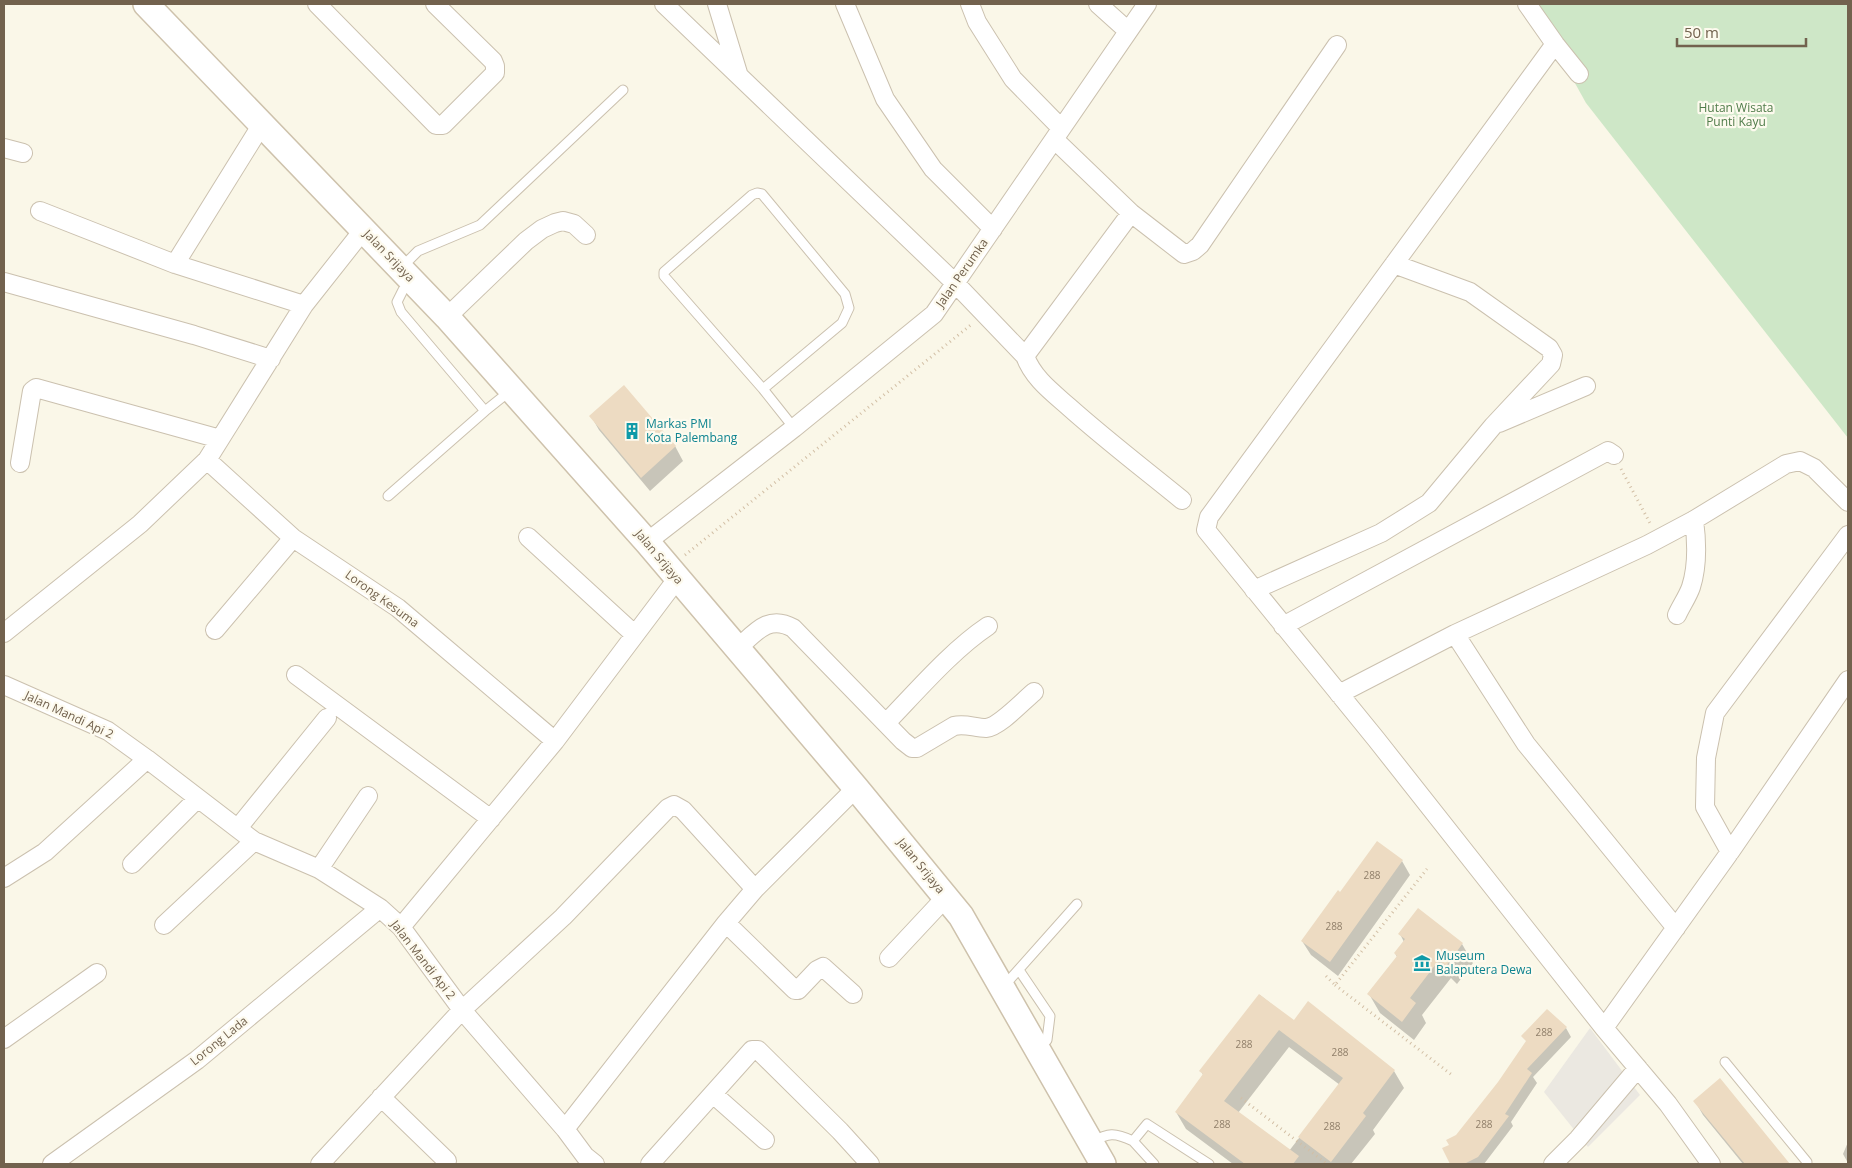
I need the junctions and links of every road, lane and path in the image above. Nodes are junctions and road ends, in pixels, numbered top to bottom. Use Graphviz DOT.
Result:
graph roads {
  1 [pos="146,4"];
  2 [pos="317,4"];
  3 [pos="435,4"];
  4 [pos="664,4"];
  5 [pos="717,4"];
  6 [pos="845,4"];
  7 [pos="970,4"];
  8 [pos="1098,4"];
  9 [pos="1147,4"];
  10 [pos="1526,4"];
  11 [pos="1128,32"];
  12 [pos="1555,44"];
  13 [pos="1337,45"];
  14 [pos="738,74"];
  15 [pos="1579,74"];
  16 [pos="623,90"];
  17 [pos="262,124"];
  18 [pos="1058,134"];
  19 [pos="4,148"];
  20 [pos="23,153"];
  21 [pos="40,211"];
  22 [pos="1131,213"];
  23 [pos="364,229"];
  24 [pos="993,229"];
  25 [pos="586,235"];
  26 [pos="176,264"];
  27 [pos="1394,264"];
  28 [pos="407,275"];
  29 [pos="4,282"];
  30 [pos="956,283"];
  31 [pos="304,305"];
  32 [pos="985,314"];
  33 [pos="447,317"];
  34 [pos="1025,356"];
  35 [pos="271,359"];
  36 [pos="1586,386"];
  37 [pos="763,389"];
  38 [pos="512,390"];
  39 [pos="485,410"];
  40 [pos="1493,426"];
  41 [pos="794,428"];
  42 [pos="220,439"];
  43 [pos="1614,455"];
  44 [pos="207,460"];
  45 [pos="20,463"];
  46 [pos="388,496"];
  47 [pos="1182,500"];
  48 [pos="1848,502"];
  49 [pos="1694,520"];
  50 [pos="1848,535"];
  51 [pos="528,537"];
  52 [pos="293,538"];
  53 [pos="1658,538"];
  54 [pos="647,542"];
  55 [pos="673,574"];
  56 [pos="1254,590"];
  57 [pos="1676,615"];
  58 [pos="988,626"];
  59 [pos="1283,626"];
  60 [pos="215,630"];
  61 [pos="4,633"];
  62 [pos="634,634"];
  63 [pos="1455,634"];
  64 [pos="737,649"];
  65 [pos="296,675"];
  66 [pos="1848,680"];
  67 [pos="4,685"];
  68 [pos="1034,692"];
  69 [pos="1339,694"];
  70 [pos="327,718"];
  71 [pos="886,723"];
  72 [pos="555,741"];
  73 [pos="147,759"];
  74 [pos="856,788"];
  75 [pos="368,796"];
  76 [pos="198,798"];
  77 [pos="491,819"];
  78 [pos="238,828"];
  79 [pos="254,841"];
  80 [pos="1730,852"];
  81 [pos="132,864"];
  82 [pos="319,869"];
  83 [pos="1427,869"];
  84 [pos="4,878"];
  85 [pos="755,889"];
  86 [pos="946,897"];
  87 [pos="1077,904"];
  88 [pos="380,908"];
  89 [pos="726,923"];
  90 [pos="164,925"];
  91 [pos="401,927"];
  92 [pos="1676,928"];
  93 [pos="890,958"];
  94 [pos="1019,970"];
  95 [pos="97,973"];
  96 [pos="1326,976"];
  97 [pos="1335,985"];
  98 [pos="1002,988"];
  99 [pos="853,994"];
  100 [pos="462,1010"];
  101 [pos="1604,1028"];
  102 [pos="4,1039"];
  103 [pos="1037,1048"];
  104 [pos="1725,1062"];
  105 [pos="1638,1068"];
  106 [pos="1452,1075"];
  107 [pos="713,1094"];
  108 [pos="381,1097"];
  109 [pos="1241,1098"];
  110 [pos="565,1130"];
  111 [pos="765,1140"];
  112 [pos="1133,1141"];
  113 [pos="1091,1143"];
  114 [pos="447,1161"];
  115 [pos="586,1161"];
  116 [pos="1807,1162"];
  117 [pos="52,1164"];
  118 [pos="320,1164"];
  119 [pos="650,1164"];
  120 [pos="870,1164"];
  121 [pos="1103,1164"];
  122 [pos="1154,1164"];
  123 [pos="1208,1164"];
  124 [pos="1327,1164"];
  125 [pos="1553,1164"];
  126 [pos="1710,1164"];
  1 -- 17 [label="street, Jalan Srijaya"];
  2 -- 3 [label="street"];
  4 -- 14 [label="street"];
  5 -- 14 [label="street"];
  6 -- 24 [label="street"];
  7 -- 18 [label="street"];
  8 -- 11 [label="street"];
  9 -- 11 [label="street, Jalan Perumka"];
  10 -- 12 [label="street"];
  11 -- 18 [label="street, Jalan Perumka"];
  12 -- 15 [label="street"];
  12 -- 27 [label="street"];
  13 -- 22 [label="street"];
  14 -- 30 [label="street"];
  16 -- 28 [label="lane"];
  17 -- 23 [label="street, Jalan Srijaya"];
  17 -- 26 [label="street"];
  18 -- 22 [label="street"];
  18 -- 24 [label="street, Jalan Perumka"];
  19 -- 20 [label="street"];
  21 -- 26 [label="street"];
  22 -- 34 [label="street"];
  23 -- 28 [label="street, Jalan Srijaya"];
  23 -- 31 [label="street"];
  24 -- 30 [label="street, Jalan Perumka"];
  25 -- 33 [label="street"];
  26 -- 31 [label="street"];
  27 -- 40 [label="street"];
  27 -- 56 [label="street"];
  28 -- 33 [label="street, Jalan Srijaya"];
  28 -- 39 [label="lane"];
  29 -- 35 [label="street"];
  30 -- 32 [label="street"];
  30 -- 41 [label="street, Jalan Perumka"];
  31 -- 35 [label="street"];
  32 -- 34 [label="street"];
  32 -- 55 [label="path"];
  33 -- 38 [label="street, Jalan Srijaya"];
  34 -- 47 [label="street"];
  35 -- 42 [label="street"];
  36 -- 40 [label="street"];
  37 -- 37 [label="lane"];
  37 -- 41 [label="lane"];
  38 -- 39 [label="lane"];
  38 -- 54 [label="street, Jalan Srijaya"];
  39 -- 46 [label="lane"];
  40 -- 56 [label="street"];
  41 -- 54 [label="street, Jalan Perumka"];
  42 -- 44 [label="street"];
  42 -- 45 [label="street"];
  43 -- 53 [label="path"];
  43 -- 59 [label="street"];
  44 -- 52 [label="street, Lorong Kesuma"];
  44 -- 61 [label="street"];
  48 -- 49 [label="street"];
  49 -- 53 [label="street"];
  49 -- 57 [label="street"];
  50 -- 80 [label="street"];
  51 -- 62 [label="street"];
  52 -- 60 [label="street"];
  52 -- 72 [label="street, Lorong Kesuma"];
  53 -- 63 [label="street"];
  54 -- 55 [label="street, Jalan Srijaya"];
  55 -- 62 [label="street"];
  55 -- 64 [label="street, Jalan Srijaya"];
  56 -- 59 [label="street"];
  58 -- 71 [label="street"];
  59 -- 69 [label="street"];
  62 -- 72 [label="street"];
  63 -- 69 [label="street"];
  63 -- 92 [label="street"];
  64 -- 71 [label="street"];
  64 -- 74 [label="street, Jalan Srijaya"];
  65 -- 77 [label="street"];
  66 -- 80 [label="street"];
  67 -- 73 [label="street, Jalan Mandi Api 2"];
  68 -- 71 [label="street"];
  69 -- 101 [label="street"];
  70 -- 78 [label="street"];
  72 -- 77 [label="street"];
  73 -- 76 [label="street, Jalan Mandi Api 2"];
  73 -- 84 [label="street"];
  74 -- 85 [label="street"];
  74 -- 86 [label="street, Jalan Srijaya"];
  75 -- 82 [label="street"];
  76 -- 78 [label="street, Jalan Mandi Api 2"];
  76 -- 81 [label="street"];
  77 -- 91 [label="street"];
  78 -- 79 [label="street, Jalan Mandi Api 2"];
  79 -- 82 [label="street, Jalan Mandi Api 2"];
  79 -- 90 [label="street"];
  80 -- 92 [label="street"];
  82 -- 88 [label="street, Jalan Mandi Api 2"];
  83 -- 97 [label="path"];
  85 -- 89 [label="street"];
  85 -- 100 [label="street"];
  86 -- 93 [label="street"];
  86 -- 98 [label="street, Jalan Srijaya"];
  87 -- 94 [label="lane"];
  88 -- 91 [label="street, Jalan Mandi Api 2"];
  88 -- 117 [label="street, Lorong Lada"];
  89 -- 99 [label="street"];
  89 -- 110 [label="street"];
  91 -- 100 [label="street, Jalan Mandi Api 2"];
  92 -- 101 [label="street"];
  94 -- 98 [label="lane"];
  94 -- 103 [label="lane"];
  95 -- 102 [label="street"];
  96 -- 97 [label="path"];
  97 -- 106 [label="path"];
  98 -- 103 [label="street, Jalan Srijaya"];
  100 -- 108 [label="street"];
  100 -- 110 [label="street, Jalan Mandi Api 2"];
  101 -- 105 [label="street"];
  103 -- 113 [label="street, Jalan Srijaya"];
  104 -- 116 [label="lane"];
  105 -- 125 [label="street"];
  105 -- 126 [label="street"];
  107 -- 111 [label="street"];
  107 -- 119 [label="street"];
  107 -- 120 [label="street"];
  108 -- 114 [label="street"];
  108 -- 118 [label="street"];
  109 -- 124 [label="path"];
  110 -- 115 [label="street, Jalan Mandi Api 2"];
  112 -- 113 [label="lane"];
  112 -- 122 [label="lane"];
  112 -- 123 [label="lane"];
  113 -- 121 [label="street, Jalan Srijaya"];
}
